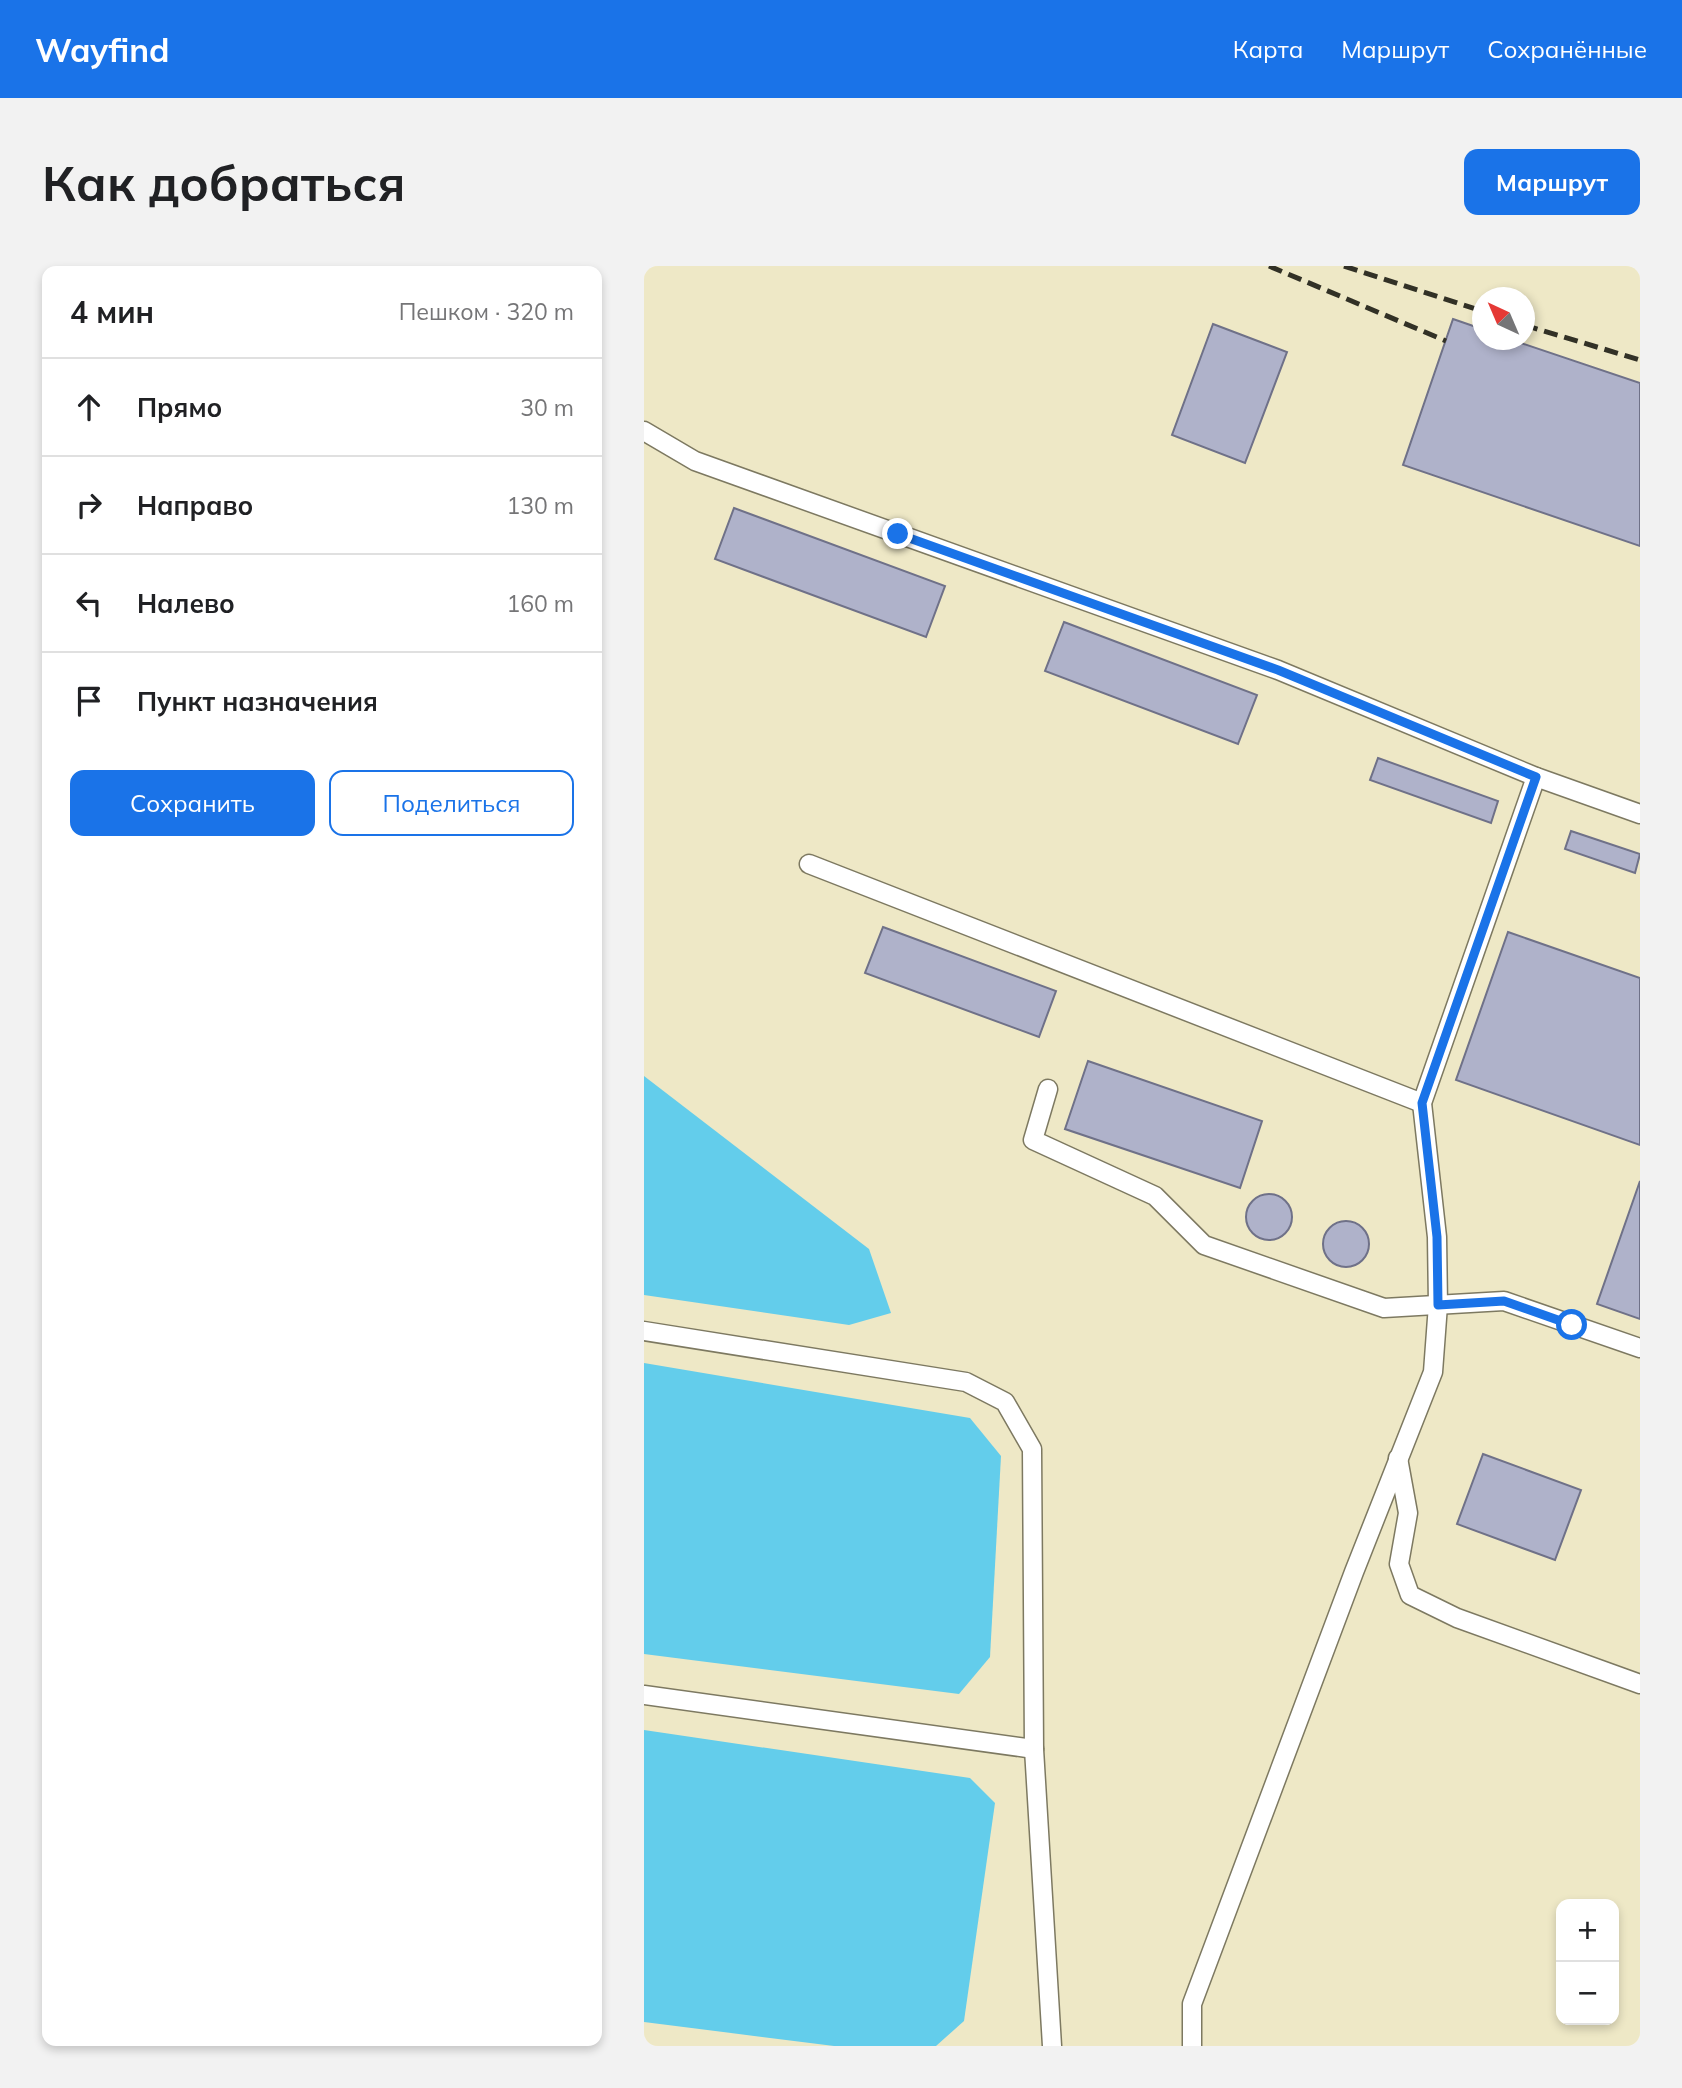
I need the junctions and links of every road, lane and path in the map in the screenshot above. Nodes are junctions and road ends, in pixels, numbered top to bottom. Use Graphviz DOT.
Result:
graph roads {
  1 [pos="644,431"];
  2 [pos="1536,777"];
  3 [pos="1640,814"];
  4 [pos="809,864"];
  5 [pos="1048,1089"];
  6 [pos="1422,1103"];
  7 [pos="1438,1305"];
  8 [pos="644,1332"];
  9 [pos="1640,1348"];
  10 [pos="1398,1458"];
  11 [pos="1640,1684"];
  12 [pos="644,1695"];
  13 [pos="1034,1749"];
  14 [pos="1052,2046"];
  15 [pos="1192,2046"];
  1 -- 2 [label="lane"];
  2 -- 3 [label="lane"];
  2 -- 6 [label="lane"];
  4 -- 6 [label="lane"];
  5 -- 7 [label="lane"];
  6 -- 7 [label="lane"];
  7 -- 9 [label="lane"];
  7 -- 10 [label="lane"];
  8 -- 13 [label="lane"];
  10 -- 11 [label="lane"];
  10 -- 15 [label="lane"];
  12 -- 13 [label="lane"];
  13 -- 14 [label="lane"];
}
